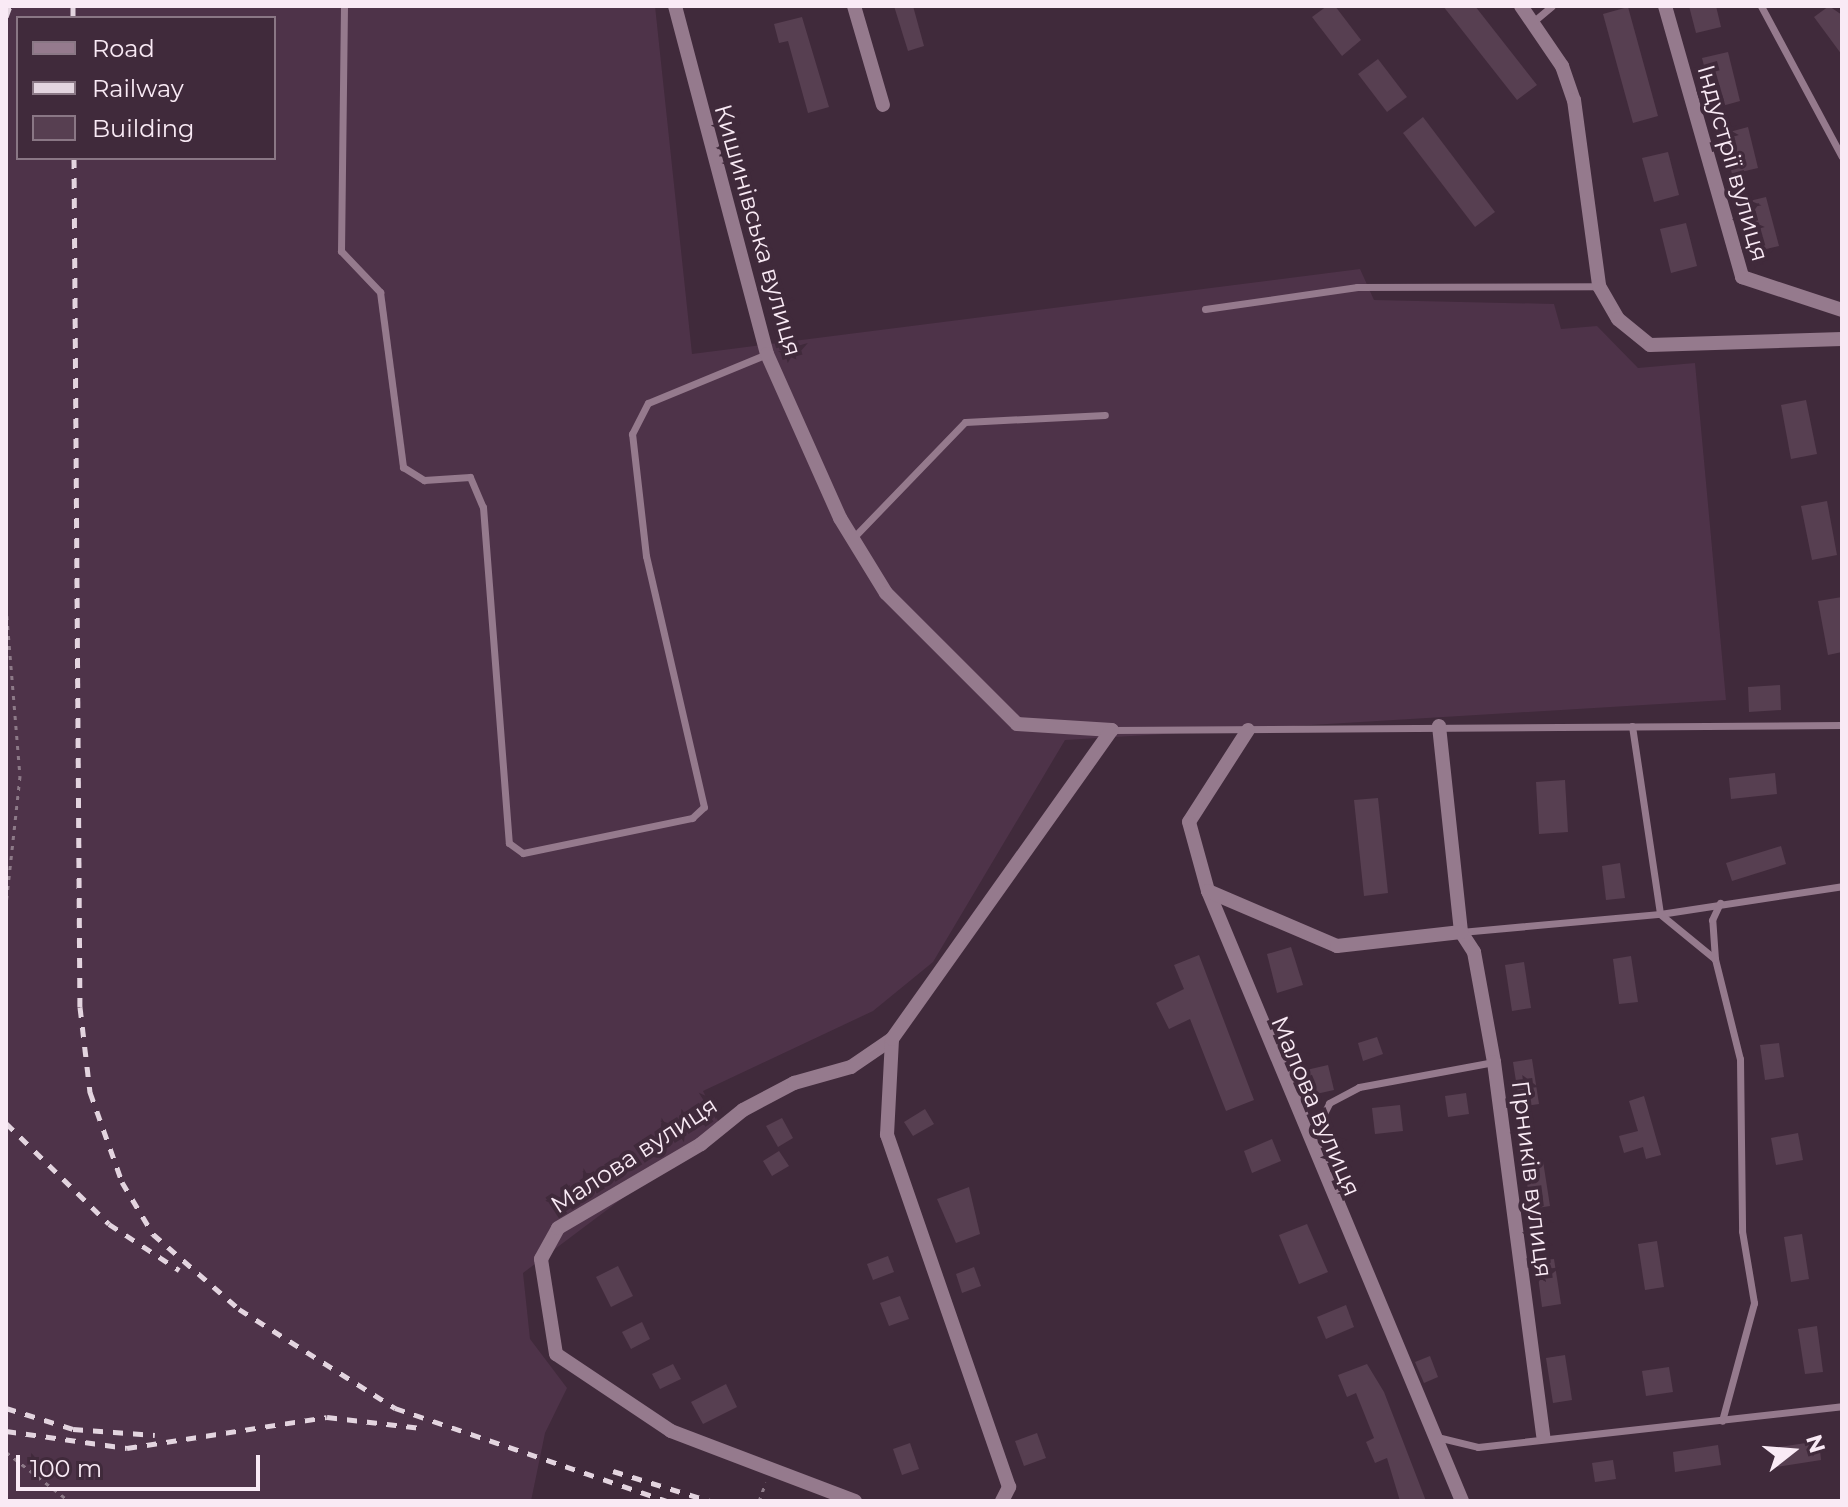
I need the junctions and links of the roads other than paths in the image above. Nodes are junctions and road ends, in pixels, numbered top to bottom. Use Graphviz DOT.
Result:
graph roads {
  1 [pos="344,6"];
  2 [pos="675,6"];
  3 [pos="854,6"];
  4 [pos="1521,6"];
  5 [pos="1552,6"];
  6 [pos="1665,6"];
  7 [pos="1761,6"];
  8 [pos="1534,21"];
  9 [pos="883,105"];
  10 [pos="1842,157"];
  11 [pos="1599,286"];
  12 [pos="1205,309"];
  13 [pos="1842,310"];
  14 [pos="1842,339"];
  15 [pos="767,354"];
  16 [pos="1105,415"];
  17 [pos="853,538"];
  18 [pos="1842,725"];
  19 [pos="1439,726"];
  20 [pos="1632,726"];
  21 [pos="1112,730"];
  22 [pos="1248,730"];
  23 [pos="1842,886"];
  24 [pos="1208,891"];
  25 [pos="1720,903"];
  26 [pos="1660,914"];
  27 [pos="1461,932"];
  28 [pos="1715,959"];
  29 [pos="892,1039"];
  30 [pos="1494,1062"];
  31 [pos="1308,1144"];
  32 [pos="1842,1406"];
  33 [pos="1722,1421"];
  34 [pos="1543,1436"];
  35 [pos="1435,1437"];
  36 [pos="855,1501"];
  37 [pos="1002,1501"];
  38 [pos="1462,1501"];
  1 -- 15 [label="lane"];
  2 -- 15 [label="street, Кишинівська вулиця"];
  3 -- 9 [label="street"];
  4 -- 8 [label="street"];
  5 -- 8 [label="lane"];
  6 -- 13 [label="street, Індустрії вулиця"];
  7 -- 10 [label="lane"];
  8 -- 11 [label="street"];
  11 -- 12 [label="lane"];
  11 -- 14 [label="street"];
  15 -- 17 [label="street, Кишинівська вулиця"];
  16 -- 17 [label="lane"];
  17 -- 21 [label="street, Кишинівська вулиця"];
  18 -- 20 [label="lane"];
  19 -- 20 [label="lane"];
  19 -- 22 [label="lane"];
  19 -- 27 [label="street, Гірників вулиця"];
  20 -- 26 [label="lane"];
  21 -- 22 [label="lane"];
  21 -- 29 [label="street, Малова вулиця"];
  22 -- 24 [label="street, Малова вулиця"];
  23 -- 25 [label="lane"];
  24 -- 27 [label="street"];
  24 -- 31 [label="street, Малова вулиця"];
  25 -- 26 [label="lane"];
  25 -- 28 [label="lane"];
  26 -- 27 [label="lane"];
  26 -- 28 [label="lane"];
  27 -- 30 [label="street, Гірників вулиця"];
  28 -- 33 [label="lane"];
  29 -- 36 [label="street, Малова вулиця"];
  29 -- 37 [label="street"];
  30 -- 31 [label="lane"];
  30 -- 34 [label="street, Гірників вулиця"];
  31 -- 35 [label="street, Малова вулиця"];
  32 -- 33 [label="lane"];
  33 -- 34 [label="lane"];
  34 -- 35 [label="lane"];
  35 -- 38 [label="street, Малова вулиця"];
}
